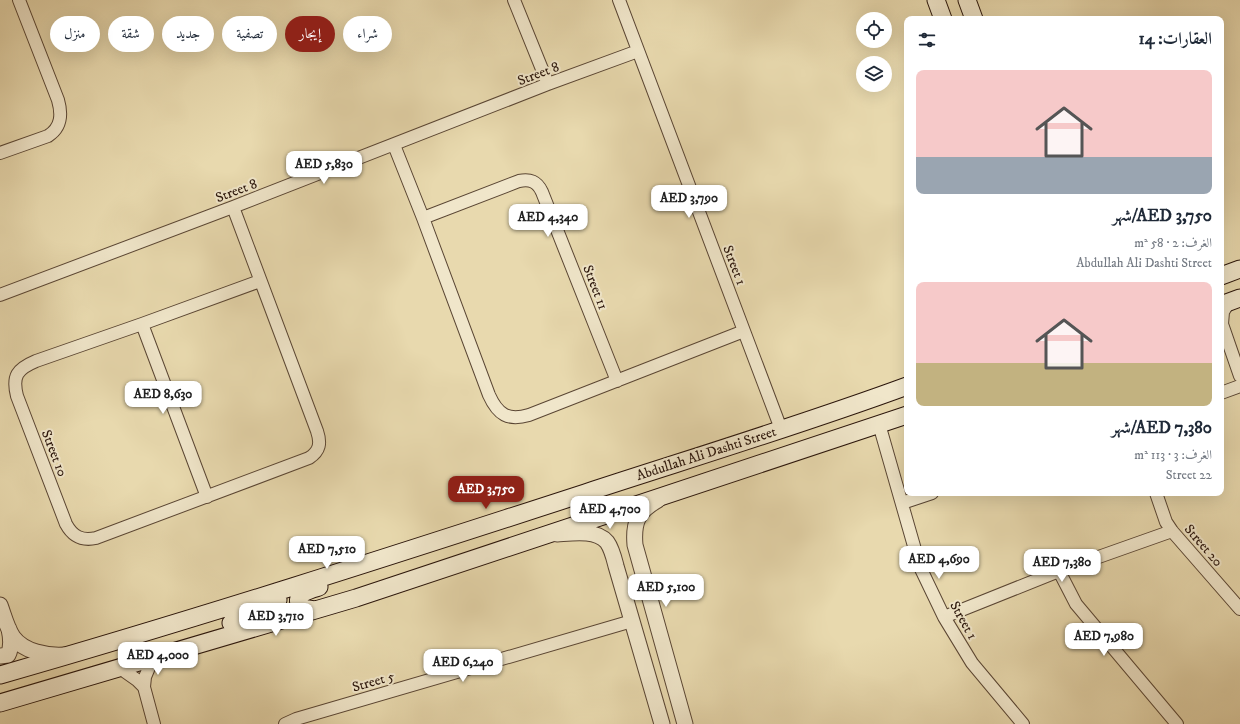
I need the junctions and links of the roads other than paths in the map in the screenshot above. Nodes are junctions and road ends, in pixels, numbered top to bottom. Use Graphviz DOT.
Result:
graph roads {
  1 [pos="19,0"];
  2 [pos="514,0"];
  3 [pos="619,0"];
  4 [pos="936,0"];
  5 [pos="942,16"];
  6 [pos="638,51"];
  7 [pos="548,84"];
  8 [pos="394,145"];
  9 [pos="0,153"];
  10 [pos="233,207"];
  11 [pos="423,218"];
  12 [pos="1240,269"];
  13 [pos="1224,275"];
  14 [pos="260,281"];
  15 [pos="0,295"];
  16 [pos="1230,302"];
  17 [pos="1224,311"];
  18 [pos="142,324"];
  19 [pos="744,331"];
  20 [pos="1224,333"];
  21 [pos="1240,376"];
  22 [pos="617,381"];
  23 [pos="1240,386"];
  24 [pos="904,387"];
  25 [pos="1224,392"];
  26 [pos="904,416"];
  27 [pos="879,424"];
  28 [pos="781,429"];
  29 [pos="668,496"];
  30 [pos="923,496"];
  31 [pos="1157,496"];
  32 [pos="207,497"];
  33 [pos="902,503"];
  34 [pos="1172,531"];
  35 [pos="542,537"];
  36 [pos="432,543"];
  37 [pos="616,566"];
  38 [pos="1059,571"];
  39 [pos="276,592"];
  40 [pos="0,605"];
  41 [pos="1240,609"];
  42 [pos="315,610"];
  43 [pos="944,617"];
  44 [pos="632,621"];
  45 [pos="8,627"];
  46 [pos="71,654"];
  47 [pos="0,656"];
  48 [pos="153,658"];
  49 [pos="120,668"];
  50 [pos="0,675"];
  51 [pos="144,687"];
  52 [pos="679,701"];
  53 [pos="0,703"];
  54 [pos="154,724"];
  55 [pos="285,724"];
  56 [pos="662,724"];
  57 [pos="685,724"];
  58 [pos="1023,724"];
  59 [pos="1177,724"];
  1 -- 9 [label="street"];
  2 -- 7 [label="street"];
  3 -- 6 [label="street, Street 1"];
  4 -- 5 [label="main road"];
  6 -- 7 [label="street, Street 8"];
  6 -- 19 [label="street, Street 1"];
  7 -- 8 [label="street, Street 8"];
  8 -- 10 [label="street, Street 8"];
  8 -- 11 [label="street"];
  10 -- 14 [label="street, Street 10"];
  10 -- 15 [label="street, Street 8"];
  11 -- 22 [label="street"];
  11 -- 22 [label="street, Street 11"];
  12 -- 13 [label="main road"];
  14 -- 18 [label="street, Street 10"];
  14 -- 32 [label="street, Street 10"];
  16 -- 17 [label="street"];
  18 -- 32 [label="street"];
  18 -- 32 [label="street, Street 10"];
  19 -- 22 [label="street"];
  19 -- 28 [label="street, Street 1"];
  20 -- 21 [label="street"];
  23 -- 25 [label="street"];
  24 -- 28 [label="main road, Abdullah Ali Dashti Street"];
  26 -- 27 [label="main road, Abdullah Ali Dashti Street"];
  27 -- 29 [label="main road, Abdullah Ali Dashti Street"];
  27 -- 33 [label="street, Street 1"];
  28 -- 36 [label="main road, Abdullah Ali Dashti Street"];
  29 -- 35 [label="main road, Abdullah Ali Dashti Street"];
  29 -- 52 [label="street"];
  30 -- 33 [label="street"];
  31 -- 34 [label="street, Street 20"];
  33 -- 43 [label="street, Street 1"];
  34 -- 38 [label="street"];
  34 -- 41 [label="street, Street 20"];
  35 -- 37 [label="street"];
  35 -- 42 [label="main road, Abdullah Ali Dashti Street"];
  36 -- 39 [label="main road, Abdullah Ali Dashti Street"];
  36 -- 42 [label="main road"];
  37 -- 44 [label="street"];
  37 -- 52 [label="street"];
  38 -- 43 [label="street"];
  38 -- 59 [label="street"];
  39 -- 46 [label="main road, Abdullah Ali Dashti Street"];
  39 -- 48 [label="main road"];
  40 -- 45 [label="street"];
  42 -- 48 [label="main road, Abdullah Ali Dashti Street"];
  43 -- 58 [label="street, Street 1"];
  44 -- 55 [label="street, Street 5"];
  44 -- 56 [label="street"];
  45 -- 46 [label="street"];
  45 -- 47 [label="street"];
  46 -- 50 [label="main road, Abdullah Ali Dashti Street"];
  48 -- 49 [label="main road, Abdullah Ali Dashti Street"];
  48 -- 51 [label="street"];
  49 -- 51 [label="street"];
  49 -- 53 [label="main road, Abdullah Ali Dashti Street"];
  51 -- 54 [label="street"];
  52 -- 57 [label="street"];
}
